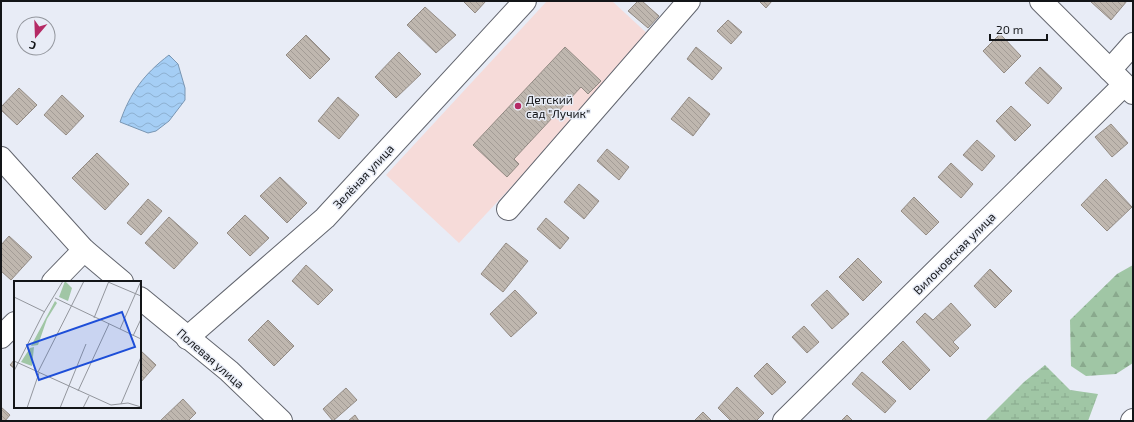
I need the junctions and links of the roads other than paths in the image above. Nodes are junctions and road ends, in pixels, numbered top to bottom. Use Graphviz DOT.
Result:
graph roads {
  1 [pos="525,1"];
  2 [pos="689,1"];
  3 [pos="1041,1"];
  4 [pos="1133,44"];
  5 [pos="1122,83"];
  6 [pos="1,158"];
  7 [pos="508,209"];
  8 [pos="84,250"];
  9 [pos="54,281"];
  10 [pos="121,281"];
  11 [pos="141,299"];
  12 [pos="14,323"];
  13 [pos="1,337"];
  14 [pos="187,338"];
  15 [pos="281,421"];
  16 [pos="784,421"];
  1 -- 14 [label="street, Зелёная улица"];
  2 -- 7 [label="street"];
  3 -- 5 [label="street"];
  4 -- 5 [label="street, Вилоновская улица"];
  5 -- 16 [label="street, Вилоновская улица"];
  6 -- 8 [label="street"];
  8 -- 9 [label="street"];
  8 -- 10 [label="street"];
  11 -- 14 [label="street, Полевая улица"];
  12 -- 13 [label="street"];
  14 -- 15 [label="street, Полевая улица"];
}
